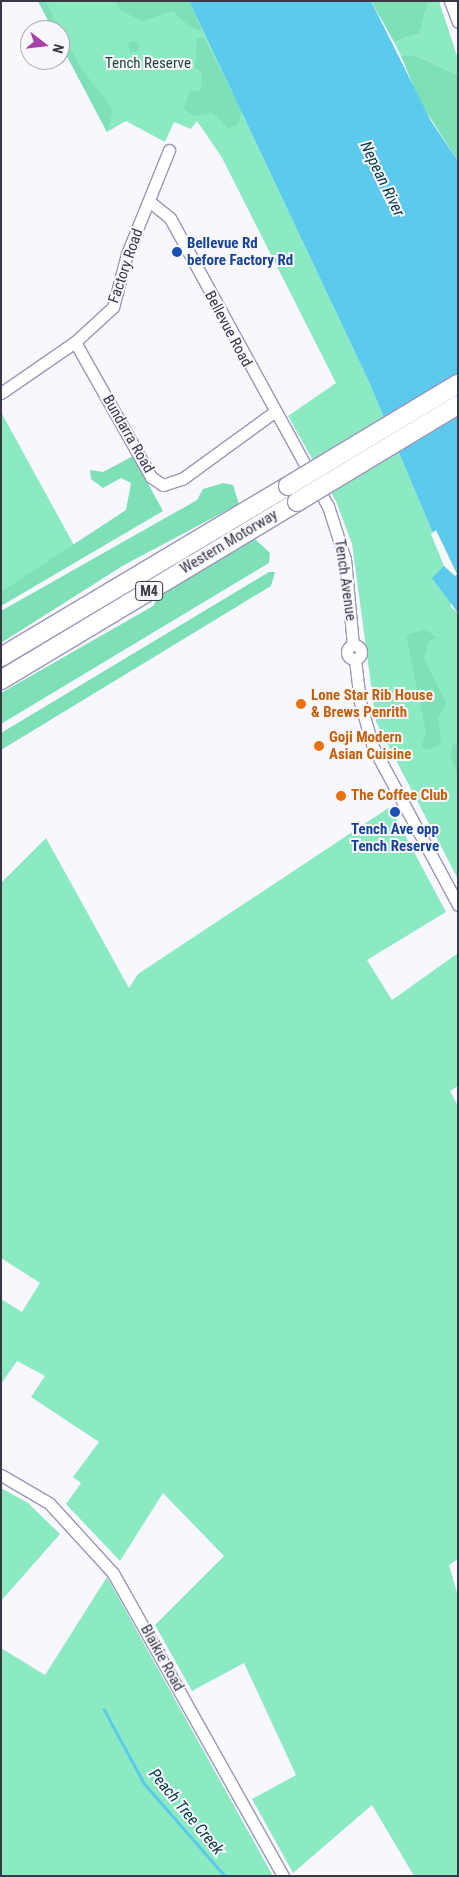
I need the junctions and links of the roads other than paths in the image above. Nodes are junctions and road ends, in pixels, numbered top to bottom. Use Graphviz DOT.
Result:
graph roads {
  1 [pos="450,1"];
  2 [pos="458,22"];
  3 [pos="169,150"];
  4 [pos="149,201"];
  5 [pos="75,342"];
  6 [pos="458,384"];
  7 [pos="1,393"];
  8 [pos="458,405"];
  9 [pos="273,413"];
  10 [pos="304,462"];
  11 [pos="1,657"];
  12 [pos="1,680"];
  13 [pos="458,905"];
  14 [pos="1,1475"];
  15 [pos="283,1876"];
  1 -- 2 [label="street"];
  3 -- 4 [label="street, Factory Road"];
  4 -- 5 [label="street, Factory Road"];
  4 -- 9 [label="street, Bellevue Road"];
  5 -- 7 [label="street, Factory Road"];
  5 -- 9 [label="street, Bundarra Road"];
  6 -- 11 [label="highway, Western Motorway / M4, bridge"];
  8 -- 12 [label="highway, Western Motorway / M4, bridge"];
  9 -- 10 [label="street, Bellevue Road"];
  10 -- 13 [label="street, Tench Avenue"];
  14 -- 15 [label="street, Blaikie Road"];
}
